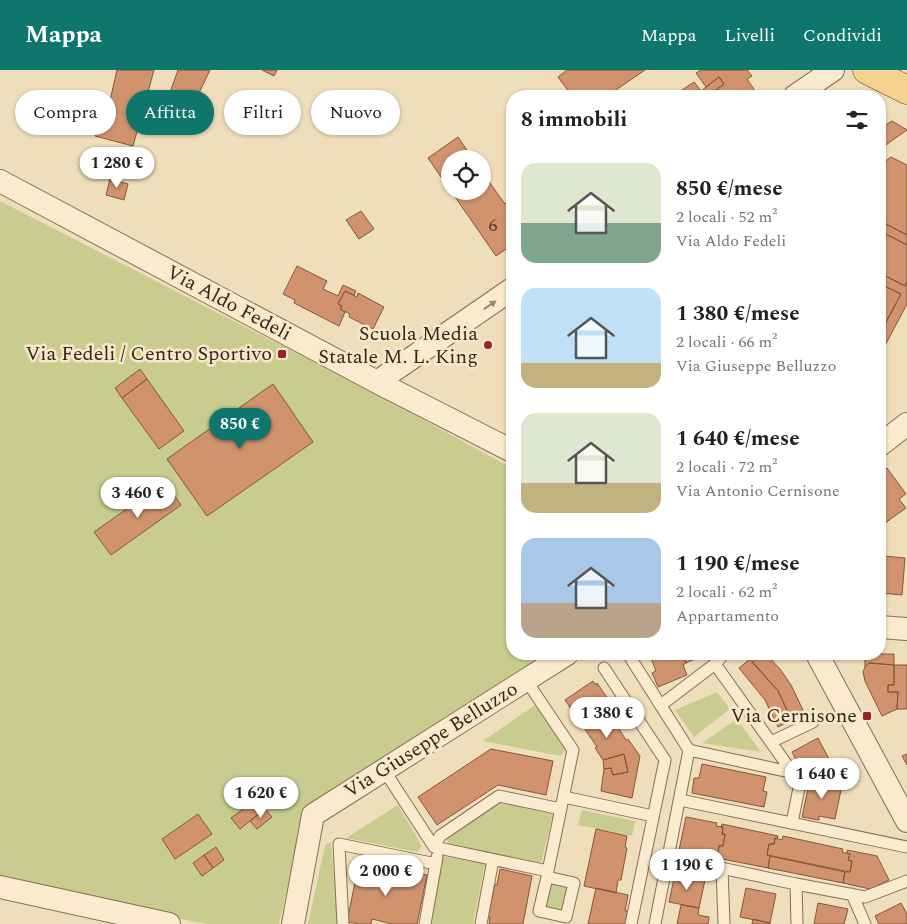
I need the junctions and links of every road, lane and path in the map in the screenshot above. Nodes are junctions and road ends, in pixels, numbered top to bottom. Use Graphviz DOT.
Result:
graph roads {
  1 [pos="833,70"];
  2 [pos="867,70"];
  3 [pos="804,90"];
  4 [pos="907,90"];
  5 [pos="0,181"];
  6 [pos="506,293"];
  7 [pos="377,382"];
  8 [pos="907,424"];
  9 [pos="886,440"];
  10 [pos="506,448"];
  11 [pos="886,628"];
  12 [pos="907,630"];
  13 [pos="558,660"];
  14 [pos="632,660"];
  15 [pos="719,660"];
  16 [pos="820,660"];
  17 [pos="715,664"];
  18 [pos="604,668"];
  19 [pos="526,680"];
  20 [pos="661,705"];
  21 [pos="813,722"];
  22 [pos="771,742"];
  23 [pos="689,750"];
  24 [pos="384,770"];
  25 [pos="794,773"];
  26 [pos="564,797"];
  27 [pos="680,800"];
  28 [pos="561,809"];
  29 [pos="653,816"];
  30 [pos="907,821"];
  31 [pos="792,824"];
  32 [pos="907,847"];
  33 [pos="436,848"];
  34 [pos="669,857"];
  35 [pos="493,860"];
  36 [pos="436,864"];
  37 [pos="722,868"];
  38 [pos="907,881"];
  39 [pos="796,884"];
  40 [pos="0,887"];
  41 [pos="852,894"];
  42 [pos="169,924"];
  43 [pos="293,924"];
  44 [pos="343,924"];
  45 [pos="425,924"];
  46 [pos="481,924"];
  47 [pos="631,924"];
  48 [pos="655,924"];
  49 [pos="724,924"];
  50 [pos="797,924"];
  51 [pos="865,924"];
  1 -- 3 [label="street"];
  2 -- 4 [label="main road"];
  5 -- 7 [label="street, Via Aldo Fedeli"];
  7 -- 6 [label="street, one-way"];
  7 -- 10 [label="street, Via Aldo Fedeli"];
  8 -- 9 [label="street"];
  11 -- 12 [label="street"];
  13 -- 19 [label="street, Via Giuseppe Belluzzo"];
  14 -- 20 [label="lane"];
  15 -- 17 [label="lane"];
  16 -- 30 [label="street"];
  17 -- 20 [label="lane"];
  17 -- 22 [label="lane"];
  18 -- 29 [label="lane"];
  19 -- 24 [label="street, Via Giuseppe Belluzzo"];
  19 -- 26 [label="lane"];
  20 -- 23 [label="lane"];
  21 -- 22 [label="lane"];
  22 -- 25 [label="lane"];
  23 -- 25 [label="lane"];
  23 -- 27 [label="lane"];
  24 -- 33 [label="lane"];
  24 -- 43 [label="street, Via Giuseppe Belluzzo"];
  25 -- 31 [label="lane"];
  26 -- 28 [label="lane"];
  26 -- 29 [label="lane"];
  27 -- 31 [label="lane"];
  27 -- 34 [label="lane"];
  28 -- 33 [label="lane"];
  28 -- 35 [label="lane"];
  29 -- 47 [label="lane"];
  31 -- 32 [label="lane"];
  33 -- 35 [label="lane"];
  33 -- 36 [label="lane"];
  34 -- 37 [label="lane"];
  34 -- 48 [label="lane"];
  35 -- 46 [label="lane"];
  36 -- 44 [label="lane"];
  36 -- 45 [label="lane"];
  37 -- 39 [label="lane"];
  37 -- 49 [label="lane"];
  38 -- 41 [label="lane"];
  39 -- 41 [label="lane"];
  39 -- 50 [label="lane"];
  40 -- 42 [label="street"];
  41 -- 51 [label="lane"];
}
